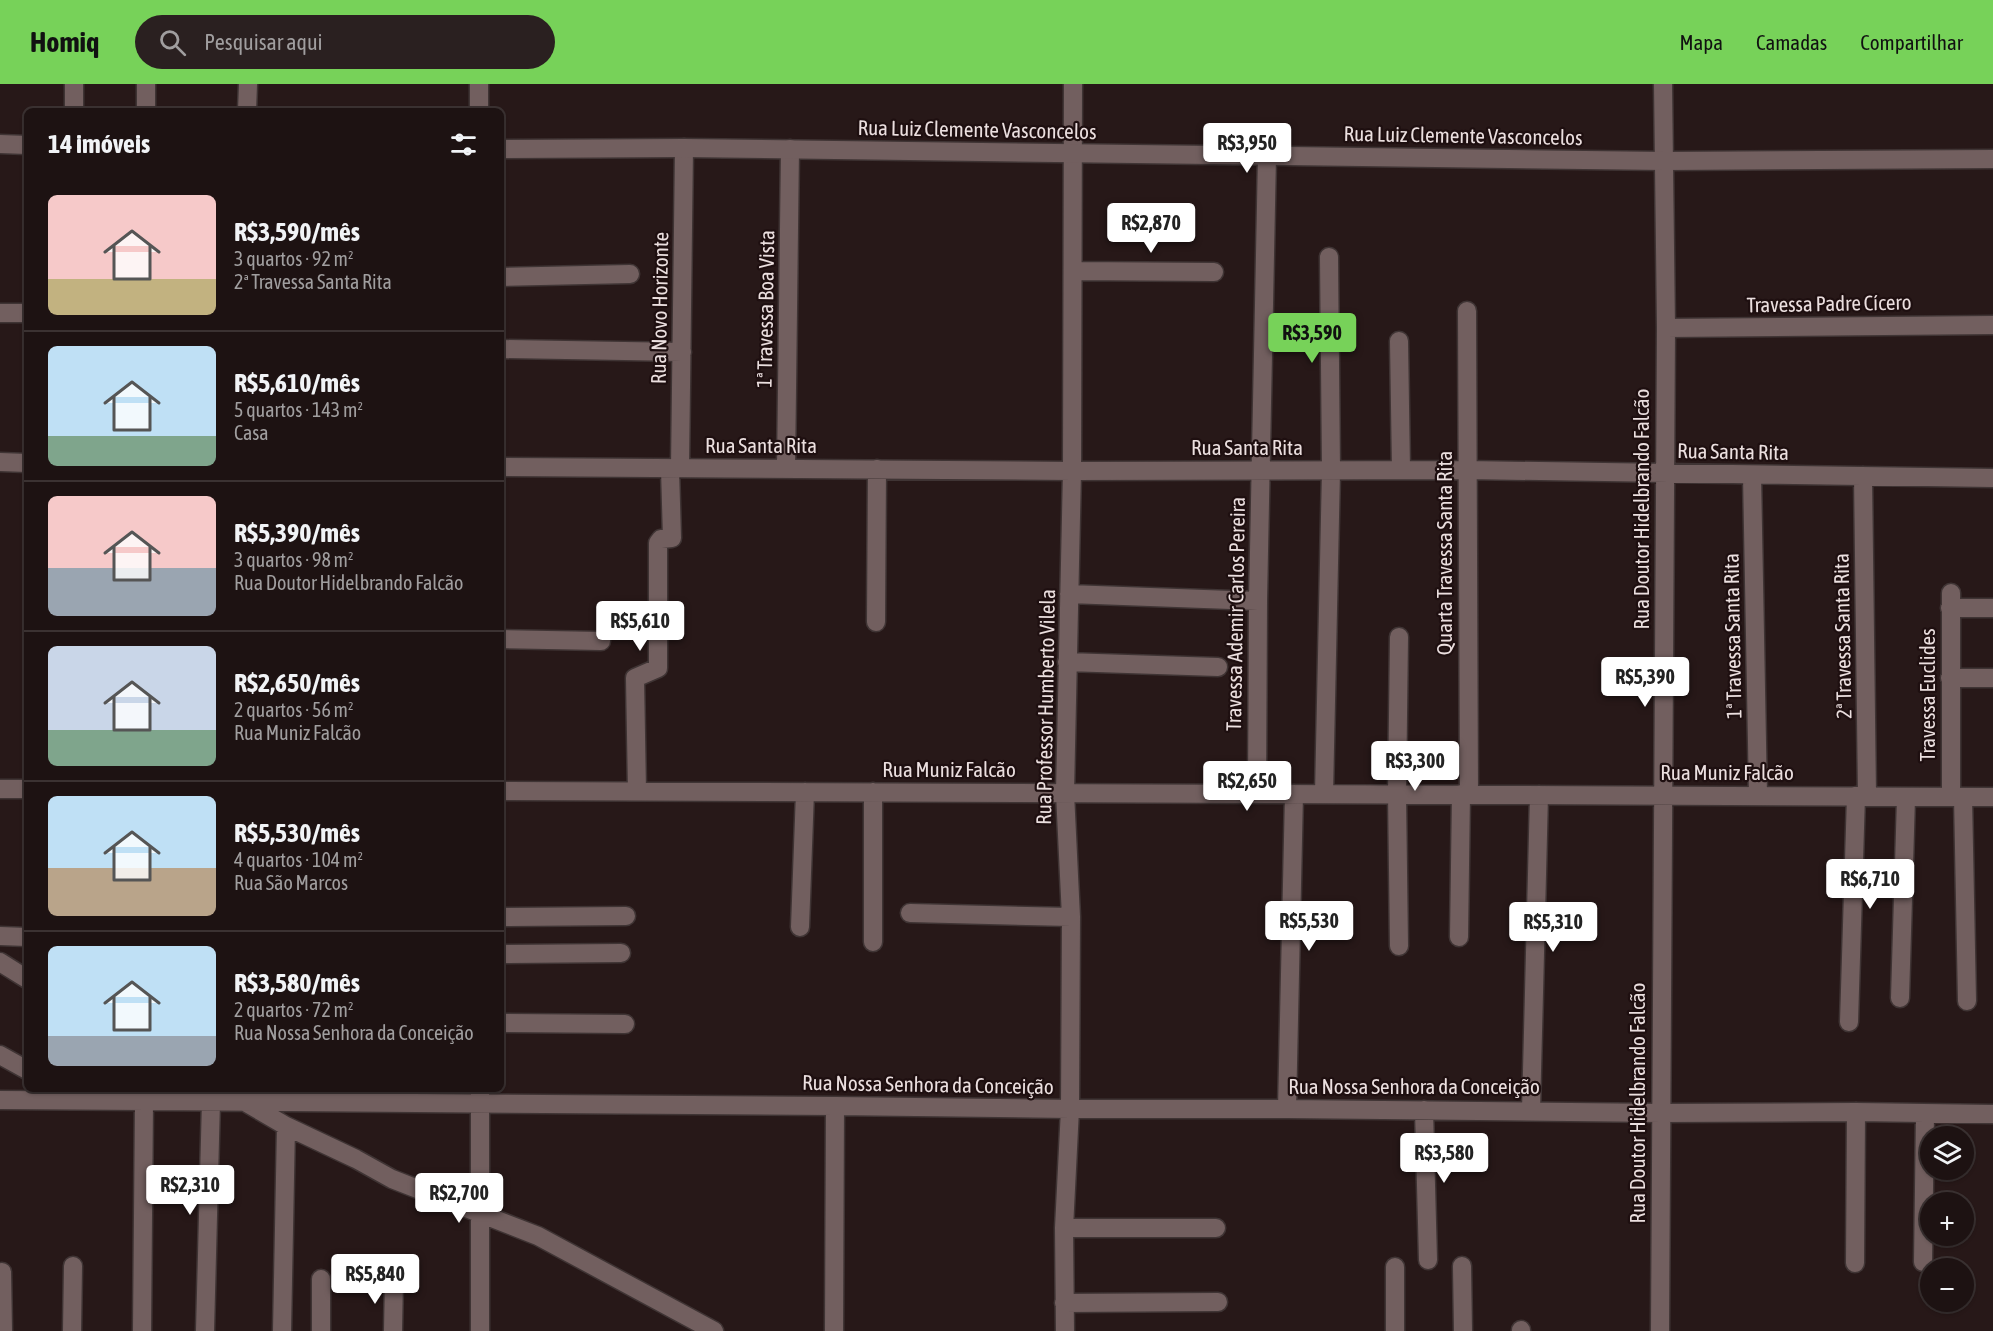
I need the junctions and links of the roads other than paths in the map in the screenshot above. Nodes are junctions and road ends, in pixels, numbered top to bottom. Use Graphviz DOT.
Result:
graph roads {
  1 [pos="74,84"];
  2 [pos="146,84"];
  3 [pos="248,84"];
  4 [pos="479,84"];
  5 [pos="1073,84"];
  6 [pos="1664,84"];
  7 [pos="74,108"];
  8 [pos="146,108"];
  9 [pos="247,108"];
  10 [pos="479,108"];
  11 [pos="0,144"];
  12 [pos="24,145"];
  13 [pos="684,148"];
  14 [pos="504,149"];
  15 [pos="790,149"];
  16 [pos="1073,154"];
  17 [pos="1267,156"];
  18 [pos="1993,159"];
  19 [pos="1665,162"];
  20 [pos="1329,257"];
  21 [pos="1072,271"];
  22 [pos="1214,272"];
  23 [pos="630,274"];
  24 [pos="504,277"];
  25 [pos="1467,311"];
  26 [pos="0,313"];
  27 [pos="24,313"];
  28 [pos="1993,325"];
  29 [pos="1666,328"];
  30 [pos="1399,341"];
  31 [pos="504,349"];
  32 [pos="682,352"];
  33 [pos="0,462"];
  34 [pos="24,463"];
  35 [pos="504,467"];
  36 [pos="675,468"];
  37 [pos="786,469"];
  38 [pos="877,470"];
  39 [pos="1261,470"];
  40 [pos="1401,470"];
  41 [pos="1467,470"];
  42 [pos="1072,471"];
  43 [pos="1331,471"];
  44 [pos="1665,474"];
  45 [pos="1752,475"];
  46 [pos="1863,476"];
  47 [pos="1993,478"];
  48 [pos="1069,594"];
  49 [pos="1258,601"];
  50 [pos="1993,608"];
  51 [pos="876,622"];
  52 [pos="1399,637"];
  53 [pos="504,639"];
  54 [pos="601,640"];
  55 [pos="1067,662"];
  56 [pos="1218,667"];
  57 [pos="1950,678"];
  58 [pos="1993,678"];
  59 [pos="0,789"];
  60 [pos="24,789"];
  61 [pos="504,791"];
  62 [pos="637,791"];
  63 [pos="805,792"];
  64 [pos="873,792"];
  65 [pos="1065,793"];
  66 [pos="1257,794"];
  67 [pos="1294,794"];
  68 [pos="1324,794"];
  69 [pos="1397,794"];
  70 [pos="1465,795"];
  71 [pos="1539,795"];
  72 [pos="1662,795"];
  73 [pos="1758,796"];
  74 [pos="1861,796"];
  75 [pos="1957,797"];
  76 [pos="1993,797"];
  77 [pos="1906,798"];
  78 [pos="910,913"];
  79 [pos="626,916"];
  80 [pos="504,917"];
  81 [pos="1071,917"];
  82 [pos="800,927"];
  83 [pos="0,936"];
  84 [pos="24,936"];
  85 [pos="1459,937"];
  86 [pos="873,942"];
  87 [pos="1399,946"];
  88 [pos="621,953"];
  89 [pos="504,954"];
  90 [pos="0,962"];
  91 [pos="24,977"];
  92 [pos="1900,998"];
  93 [pos="1967,1001"];
  94 [pos="1849,1022"];
  95 [pos="504,1023"];
  96 [pos="626,1024"];
  97 [pos="0,1055"];
  98 [pos="24,1068"];
  99 [pos="67,1092"];
  100 [pos="215,1095"];
  101 [pos="480,1096"];
  102 [pos="0,1100"];
  103 [pos="82,1100"];
  104 [pos="144,1101"];
  105 [pos="243,1101"];
  106 [pos="835,1106"];
  107 [pos="1070,1109"];
  108 [pos="1287,1109"];
  109 [pos="1424,1110"];
  110 [pos="1531,1111"];
  111 [pos="1856,1112"];
  112 [pos="1660,1113"];
  113 [pos="1925,1114"];
  114 [pos="1993,1114"];
  115 [pos="286,1126"];
  116 [pos="480,1213"];
  117 [pos="1064,1228"];
  118 [pos="1216,1228"];
  119 [pos="1923,1258"];
  120 [pos="1428,1260"];
  121 [pos="1855,1263"];
  122 [pos="73,1266"];
  123 [pos="1462,1266"];
  124 [pos="1395,1267"];
  125 [pos="2,1272"];
  126 [pos="394,1278"];
  127 [pos="321,1279"];
  128 [pos="1218,1302"];
  129 [pos="1064,1303"];
  130 [pos="3,1331"];
  131 [pos="72,1331"];
  132 [pos="142,1331"];
  133 [pos="205,1331"];
  134 [pos="282,1331"];
  135 [pos="321,1331"];
  136 [pos="393,1331"];
  137 [pos="480,1331"];
  138 [pos="714,1331"];
  139 [pos="834,1331"];
  140 [pos="1065,1331"];
  141 [pos="1395,1331"];
  142 [pos="1463,1331"];
  143 [pos="1660,1331"];
  1 -- 7 [label="street"];
  2 -- 8 [label="street"];
  3 -- 9 [label="street"];
  4 -- 10 [label="street"];
  5 -- 16 [label="street, Rua Professor Humberto Vilela"];
  6 -- 19 [label="street, Rua Doutor Hidelbrando Falcão"];
  11 -- 12 [label="street"];
  13 -- 14 [label="street, Rua Luiz Clemente Vasconcelos"];
  13 -- 15 [label="street, Rua Luiz Clemente Vasconcelos"];
  13 -- 32 [label="street, Rua Novo Horizonte"];
  15 -- 16 [label="street, Rua Luiz Clemente Vasconcelos"];
  15 -- 37 [label="street, 1ª Travessa Boa Vista"];
  16 -- 17 [label="street, Rua Luiz Clemente Vasconcelos"];
  16 -- 21 [label="street, Rua Professor Humberto Vilela"];
  17 -- 19 [label="street, Rua Luiz Clemente Vasconcelos"];
  17 -- 39 [label="street"];
  18 -- 19 [label="street, Rua Luiz Clemente Vasconcelos"];
  19 -- 29 [label="street, Rua Doutor Hidelbrando Falcão"];
  20 -- 43 [label="street"];
  21 -- 22 [label="street"];
  21 -- 42 [label="street, Rua Professor Humberto Vilela"];
  23 -- 24 [label="street"];
  25 -- 41 [label="street, Quarta Travessa Santa Rita"];
  26 -- 27 [label="street"];
  28 -- 29 [label="street, Travessa Padre Cícero"];
  29 -- 44 [label="street, Rua Doutor Hidelbrando Falcão"];
  30 -- 40 [label="street"];
  31 -- 32 [label="street"];
  32 -- 36 [label="street, Rua Novo Horizonte"];
  33 -- 34 [label="street"];
  35 -- 36 [label="street, Rua Santa Rita"];
  36 -- 37 [label="street, Rua Santa Rita"];
  36 -- 62 [label="street, Rua Novo Horizonte"];
  37 -- 38 [label="street, Rua Santa Rita"];
  38 -- 42 [label="street, Rua Santa Rita"];
  38 -- 51 [label="street"];
  39 -- 42 [label="street, Rua Santa Rita"];
  39 -- 43 [label="street, Rua Santa Rita"];
  39 -- 49 [label="street, Travessa Ademir Carlos Pereira"];
  40 -- 41 [label="street, Rua Santa Rita"];
  40 -- 43 [label="street, Rua Santa Rita"];
  41 -- 44 [label="street, Rua Santa Rita"];
  41 -- 70 [label="street, Quarta Travessa Santa Rita"];
  42 -- 48 [label="street, Rua Professor Humberto Vilela"];
  43 -- 68 [label="street"];
  44 -- 45 [label="street, Rua Santa Rita"];
  44 -- 72 [label="street, Rua Doutor Hidelbrando Falcão"];
  45 -- 46 [label="street, Rua Santa Rita"];
  45 -- 73 [label="street, 1ª Travessa Santa Rita"];
  46 -- 47 [label="street, Rua Santa Rita"];
  46 -- 74 [label="street, 2ª Travessa Santa Rita"];
  48 -- 49 [label="street"];
  48 -- 55 [label="street, Rua Professor Humberto Vilela"];
  49 -- 66 [label="street, Travessa Ademir Carlos Pereira"];
  50 -- 57 [label="street, Travessa Euclides"];
  52 -- 69 [label="street"];
  53 -- 54 [label="street"];
  55 -- 56 [label="street"];
  55 -- 65 [label="street, Rua Professor Humberto Vilela"];
  57 -- 58 [label="street"];
  57 -- 75 [label="street, Travessa Euclides"];
  59 -- 60 [label="street"];
  61 -- 62 [label="street, Rua Muniz Falcão"];
  62 -- 63 [label="street, Rua Muniz Falcão"];
  63 -- 64 [label="street, Rua Muniz Falcão"];
  63 -- 82 [label="street"];
  64 -- 65 [label="street, Rua Muniz Falcão"];
  64 -- 86 [label="street"];
  65 -- 66 [label="street, Rua Muniz Falcão"];
  65 -- 81 [label="street, Rua Professor Humberto Vilela"];
  66 -- 67 [label="street, Rua Muniz Falcão"];
  67 -- 68 [label="street, Rua Muniz Falcão"];
  67 -- 108 [label="street"];
  68 -- 69 [label="street, Rua Muniz Falcão"];
  69 -- 70 [label="street, Rua Muniz Falcão"];
  69 -- 87 [label="street"];
  70 -- 71 [label="street, Rua Muniz Falcão"];
  70 -- 85 [label="street"];
  71 -- 72 [label="street, Rua Muniz Falcão"];
  71 -- 110 [label="street"];
  72 -- 73 [label="street, Rua Muniz Falcão"];
  72 -- 112 [label="street, Rua Doutor Hidelbrando Falcão"];
  73 -- 74 [label="street, Rua Muniz Falcão"];
  74 -- 77 [label="street, Rua Muniz Falcão"];
  74 -- 94 [label="street, 2ª Travessa Santa Rita"];
  75 -- 76 [label="street, Rua Muniz Falcão"];
  75 -- 77 [label="street, Rua Muniz Falcão"];
  75 -- 93 [label="street, Travessa Euclides"];
  77 -- 92 [label="street"];
  78 -- 81 [label="street"];
  79 -- 80 [label="street"];
  81 -- 107 [label="street, Rua Professor Humberto Vilela"];
  83 -- 84 [label="street"];
  88 -- 89 [label="street"];
  90 -- 91 [label="street"];
  95 -- 96 [label="street"];
  97 -- 98 [label="street"];
  99 -- 103 [label="street"];
  100 -- 104 [label="street, Rua Nossa Senhora da Conceição"];
  100 -- 105 [label="street, Rua Nossa Senhora da Conceição"];
  100 -- 133 [label="street"];
  101 -- 105 [label="street, Rua Nossa Senhora da Conceição"];
  101 -- 106 [label="street, Rua Nossa Senhora da Conceição"];
  101 -- 116 [label="street"];
  102 -- 103 [label="street, Rua Nossa Senhora da Conceição"];
  103 -- 104 [label="street, Rua Nossa Senhora da Conceição"];
  104 -- 132 [label="street"];
  105 -- 115 [label="street"];
  106 -- 107 [label="street, Rua Nossa Senhora da Conceição"];
  106 -- 139 [label="street"];
  107 -- 108 [label="street, Rua Nossa Senhora da Conceição"];
  107 -- 117 [label="street, Rua Professor Humberto Vilela"];
  108 -- 109 [label="street, Rua Nossa Senhora da Conceição"];
  109 -- 110 [label="street, Rua Nossa Senhora da Conceição"];
  109 -- 120 [label="street"];
  110 -- 112 [label="street, Rua Nossa Senhora da Conceição"];
  111 -- 112 [label="street, Rua Nossa Senhora da Conceição"];
  111 -- 113 [label="street, Rua Nossa Senhora da Conceição"];
  111 -- 121 [label="street"];
  112 -- 143 [label="street, Rua Doutor Hidelbrando Falcão"];
  113 -- 114 [label="street, Rua Nossa Senhora da Conceição"];
  113 -- 119 [label="street"];
  115 -- 116 [label="street"];
  115 -- 134 [label="street"];
  116 -- 137 [label="street"];
  116 -- 138 [label="street"];
  117 -- 118 [label="street"];
  117 -- 129 [label="street, Rua Professor Humberto Vilela"];
  122 -- 131 [label="street"];
  123 -- 142 [label="street"];
  124 -- 141 [label="street"];
  125 -- 130 [label="street"];
  126 -- 136 [label="street"];
  127 -- 135 [label="street"];
  128 -- 129 [label="street"];
  129 -- 140 [label="street, Rua Professor Humberto Vilela"];
}
